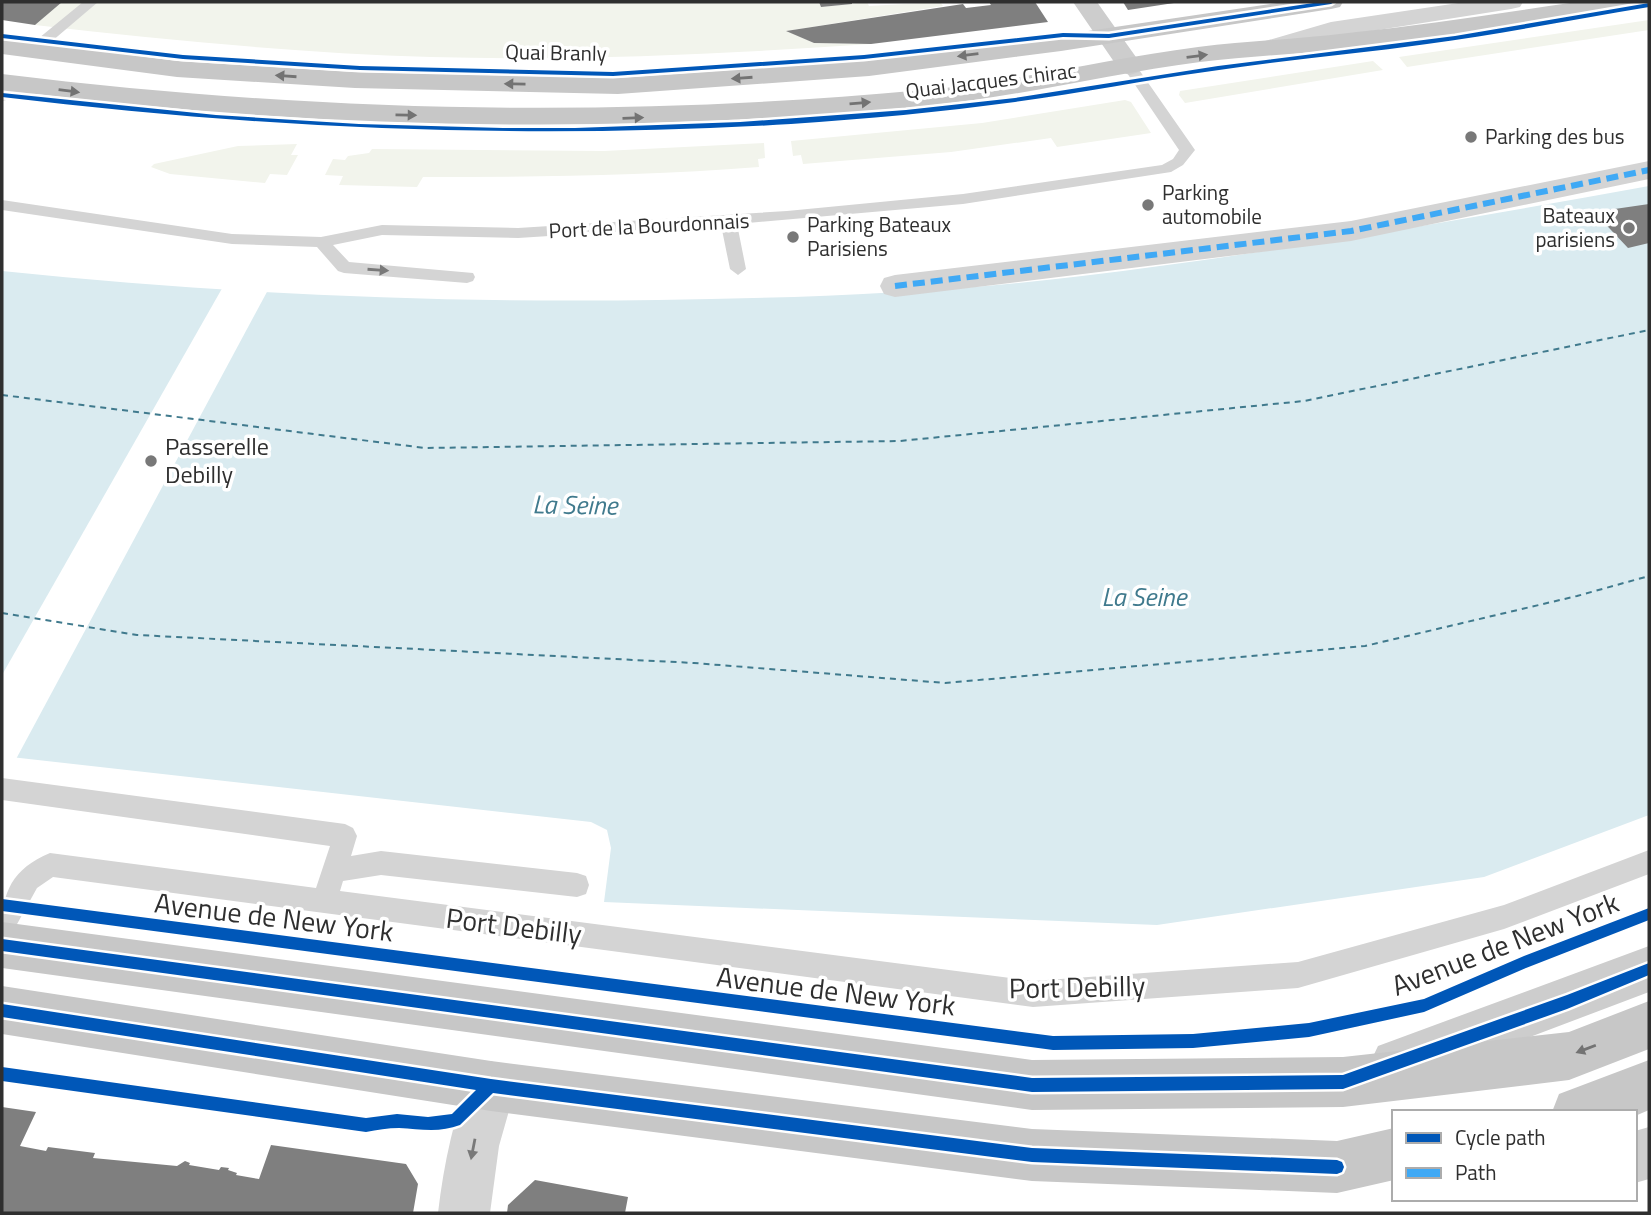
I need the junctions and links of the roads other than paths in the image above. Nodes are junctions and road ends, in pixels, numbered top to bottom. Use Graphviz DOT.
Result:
graph roads {
  1 [pos="91,2"];
  2 [pos="1085,2"];
  3 [pos="1329,2"];
  4 [pos="1511,2"];
  5 [pos="1623,2"];
  6 [pos="1109,36"];
  7 [pos="2,46"];
  8 [pos="1271,47"];
  9 [pos="33,50"];
  10 [pos="1130,67"];
  11 [pos="2,82"];
  12 [pos="32,86"];
  13 [pos="2,93"];
  14 [pos="1649,170"];
  15 [pos="2,205"];
  16 [pos="728,221"];
  17 [pos="321,242"];
  18 [pos="738,268"];
  19 [pos="467,277"];
  20 [pos="895,286"];
  21 [pos="2,789"];
  22 [pos="1649,862"];
  23 [pos="335,870"];
  24 [pos="577,885"];
  25 [pos="324,901"];
  26 [pos="2,926"];
  27 [pos="2,945"];
  28 [pos="1649,969"];
  29 [pos="2,1010"];
  30 [pos="1649,1025"];
  31 [pos="1343,1082"];
  32 [pos="1649,1085"];
  33 [pos="491,1086"];
  34 [pos="1582,1110"];
  35 [pos="1392,1154"];
  36 [pos="1392,1166"];
  37 [pos="1337,1167"];
  38 [pos="464,1213"];
  1 -- 9 [label="lane"];
  2 -- 6 [label="street"];
  3 -- 6 [label="main road, Quai Jacques Chirac"];
  4 -- 8 [label="street, Quai Jacques Chirac"];
  5 -- 8 [label="main road, Quai Jacques Chirac"];
  6 -- 9 [label="main road, Quai Jacques Chirac, one-way"];
  6 -- 10 [label="street"];
  7 -- 9 [label="main road"];
  10 -- 8 [label="main road, Quai Jacques Chirac, one-way"];
  12 -- 10 [label="main road, Quai Jacques Chirac, one-way"];
  10 -- 16 [label="lane, Port de la Bourdonnais"];
  11 -- 12 [label="main road"];
  12 -- 13 [label="street"];
  14 -- 20 [label="street"];
  15 -- 17 [label="lane, Port de la Bourdonnais"];
  16 -- 17 [label="lane, Port de la Bourdonnais"];
  16 -- 18 [label="lane"];
  17 -- 19 [label="lane, one-way"];
  21 -- 23 [label="lane"];
  22 -- 25 [label="lane, Port Debilly"];
  23 -- 24 [label="lane"];
  23 -- 25 [label="lane"];
  25 -- 26 [label="lane, Port Debilly"];
  27 -- 31 [label="main road"];
  28 -- 31 [label="street"];
  29 -- 33 [label="main road"];
  30 -- 31 [label="main road, one-way"];
  32 -- 34 [label="main road"];
  33 -- 37 [label="main road"];
  33 -- 38 [label="street, one-way"];
  35 -- 37 [label="main road"];
  36 -- 37 [label="street"];
}
